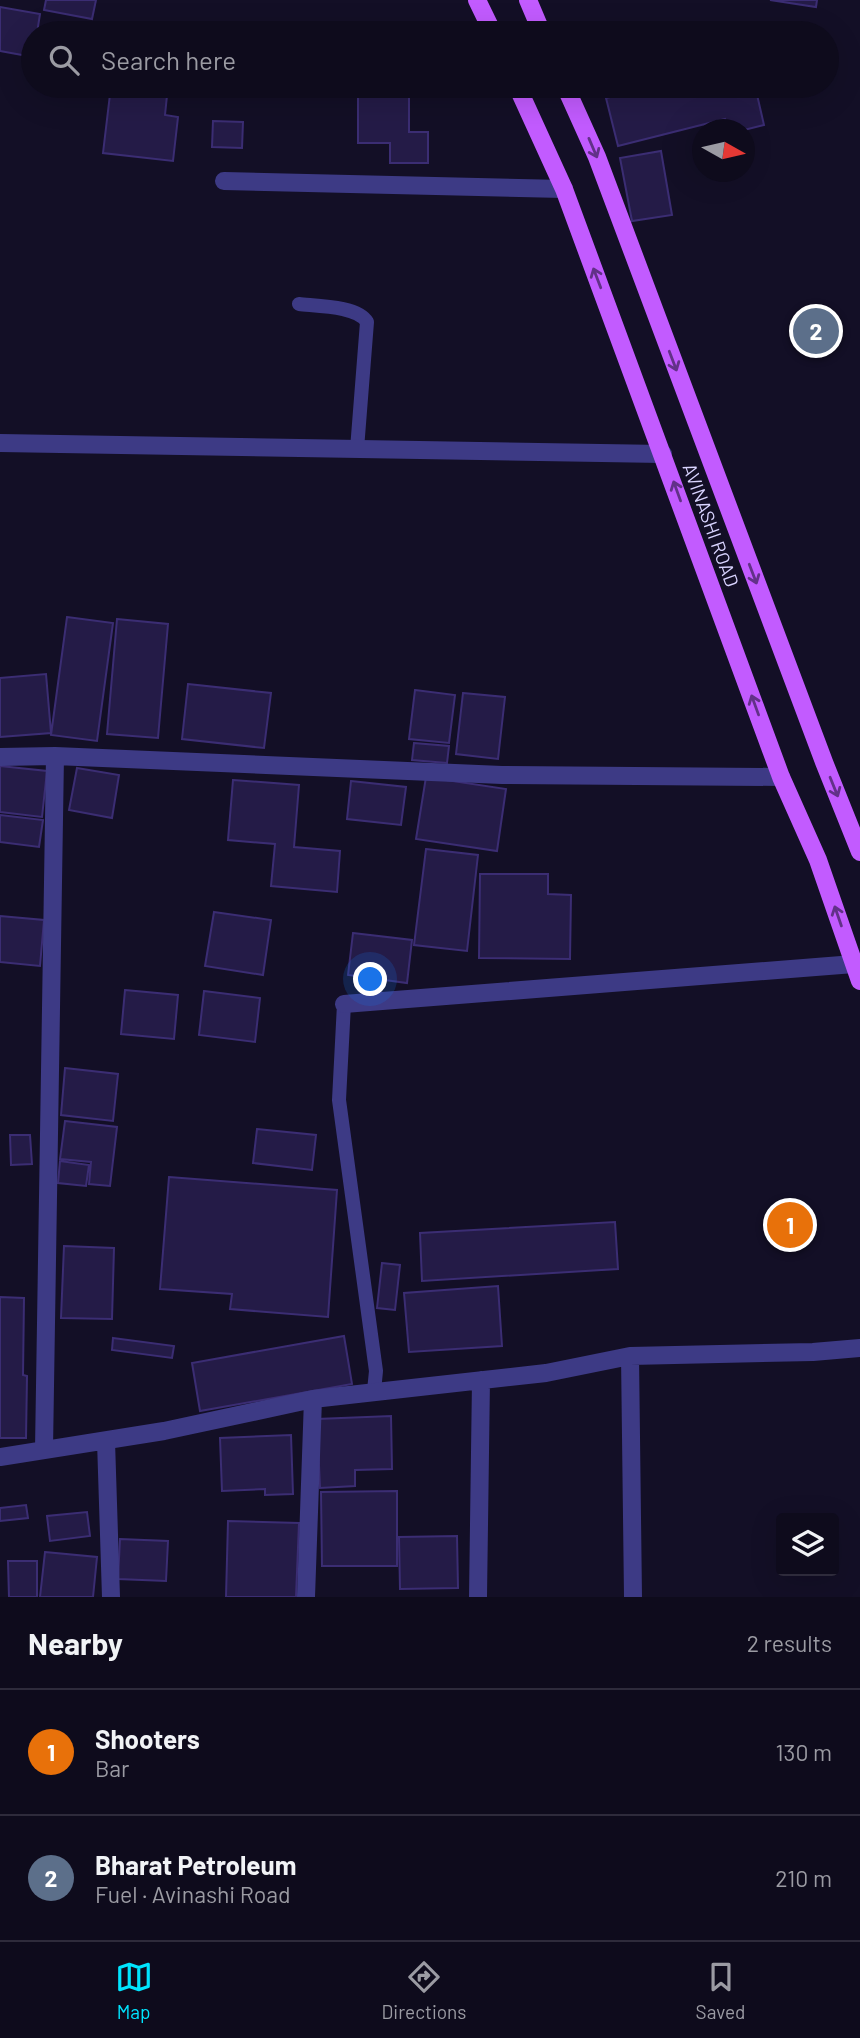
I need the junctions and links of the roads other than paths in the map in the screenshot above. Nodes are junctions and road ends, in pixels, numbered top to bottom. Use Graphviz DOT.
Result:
graph roads {
  1 [pos="477,0"];
  2 [pos="528,0"];
  3 [pos="487,21"];
  4 [pos="537,21"];
  5 [pos="522,98"];
  6 [pos="570,98"];
  7 [pos="224,181"];
  8 [pos="564,189"];
  9 [pos="299,304"];
  10 [pos="0,443"];
  11 [pos="357,449"];
  12 [pos="663,454"];
  13 [pos="55,756"];
  14 [pos="0,757"];
  15 [pos="781,777"];
  16 [pos="859,847"];
  17 [pos="857,972"];
  18 [pos="344,1004"];
  19 [pos="860,1348"];
  20 [pos="629,1356"];
  21 [pos="481,1380"];
  22 [pos="374,1391"];
  23 [pos="313,1399"];
  24 [pos="106,1441"];
  25 [pos="44,1449"];
  26 [pos="0,1458"];
  27 [pos="111,1597"];
  28 [pos="306,1597"];
  29 [pos="478,1597"];
  30 [pos="633,1597"];
  1 -- 3 [label="main road"];
  2 -- 4 [label="main road"];
  5 -- 8 [label="main road, AVINASHI ROAD"];
  6 -- 16 [label="main road, AVINASHI ROAD, one-way"];
  7 -- 8 [label="street"];
  12 -- 8 [label="main road, AVINASHI ROAD, one-way"];
  9 -- 11 [label="lane"];
  10 -- 11 [label="street"];
  11 -- 12 [label="street"];
  15 -- 12 [label="main road, AVINASHI ROAD, one-way"];
  13 -- 14 [label="street"];
  13 -- 15 [label="street"];
  13 -- 25 [label="street"];
  17 -- 15 [label="main road, AVINASHI ROAD, one-way"];
  17 -- 18 [label="street"];
  18 -- 22 [label="lane"];
  19 -- 20 [label="street"];
  20 -- 21 [label="street"];
  20 -- 30 [label="street"];
  21 -- 22 [label="street"];
  21 -- 29 [label="street"];
  22 -- 23 [label="street"];
  23 -- 24 [label="street"];
  23 -- 28 [label="street"];
  24 -- 25 [label="street"];
  24 -- 27 [label="street"];
  25 -- 26 [label="street"];
}
